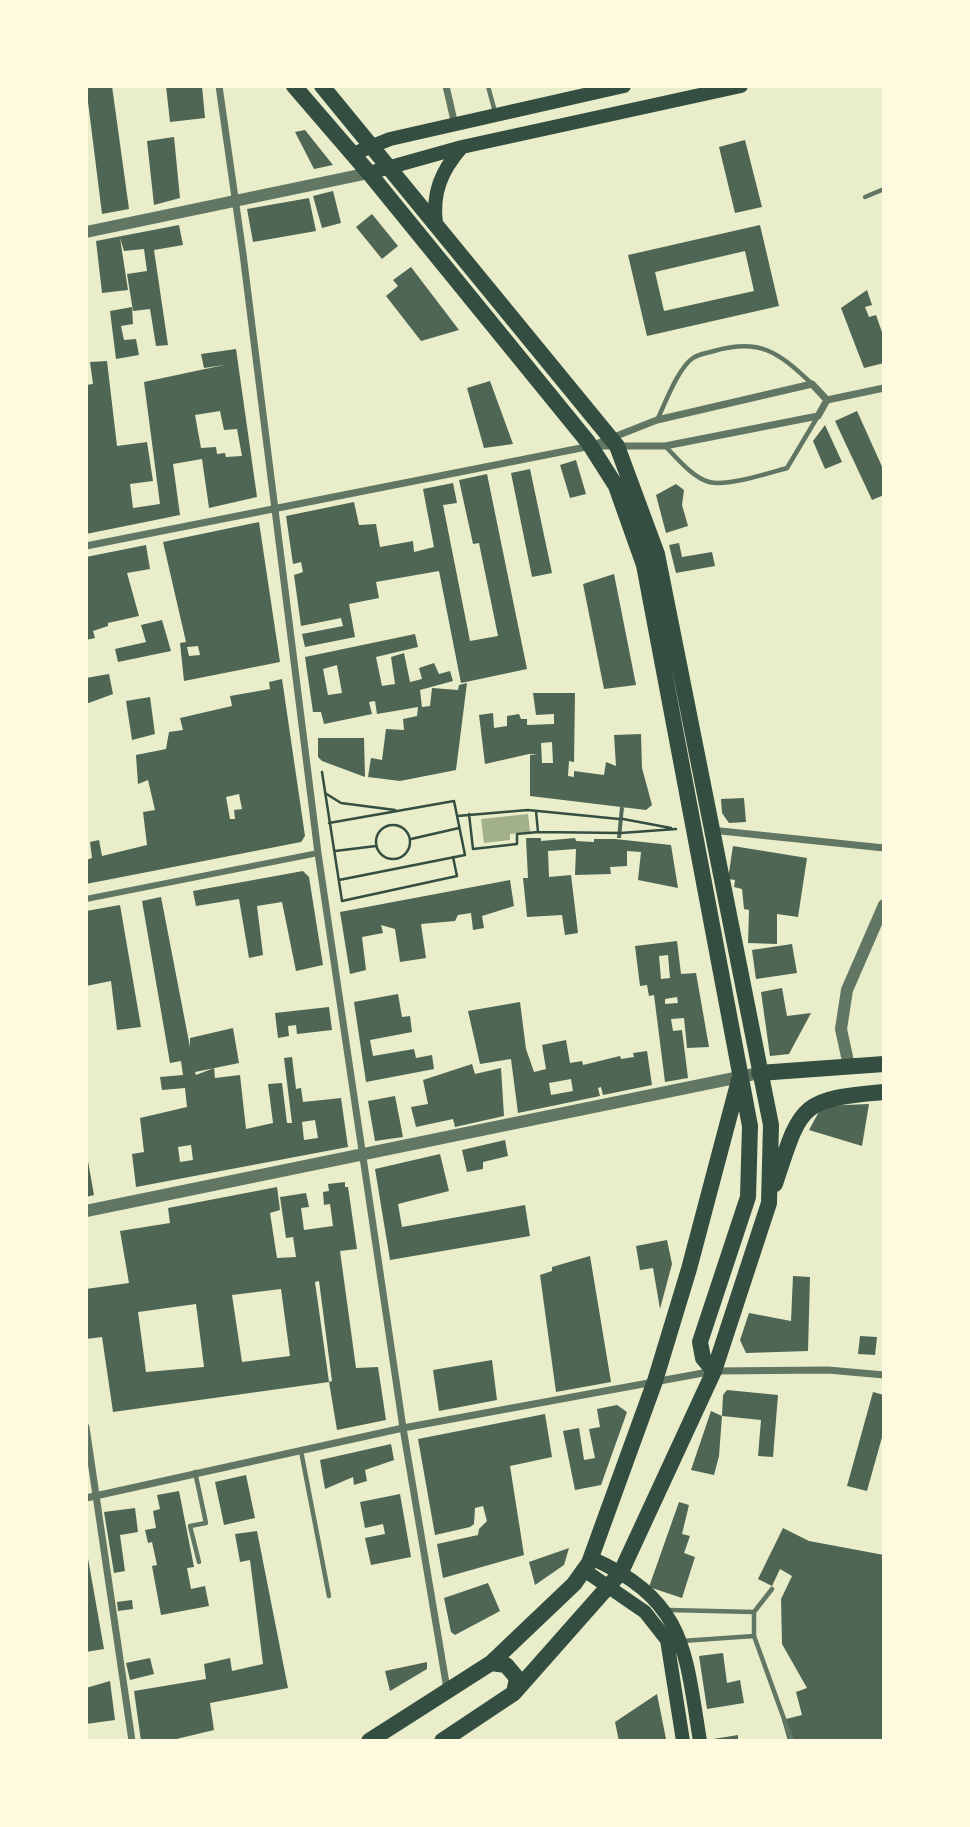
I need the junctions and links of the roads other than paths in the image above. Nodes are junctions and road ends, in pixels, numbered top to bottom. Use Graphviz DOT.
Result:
graph roads {
  1 [pos="219,86"];
  2 [pos="294,86"];
  3 [pos="322,86"];
  4 [pos="446,86"];
  5 [pos="488,86"];
  6 [pos="624,86"];
  7 [pos="741,86"];
  8 [pos="699,90"];
  9 [pos="496,116"];
  10 [pos="455,126"];
  11 [pos="373,145"];
  12 [pos="462,148"];
  13 [pos="353,154"];
  14 [pos="389,167"];
  15 [pos="369,173"];
  16 [pos="884,189"];
  17 [pos="865,197"];
  18 [pos="236,201"];
  19 [pos="436,224"];
  20 [pos="86,232"];
  21 [pos="812,384"];
  22 [pos="884,388"];
  23 [pos="827,400"];
  24 [pos="818,416"];
  25 [pos="657,420"];
  26 [pos="614,442"];
  27 [pos="591,446"];
  28 [pos="665,446"];
  29 [pos="273,508"];
  30 [pos="86,546"];
  31 [pos="711,830"];
  32 [pos="884,848"];
  33 [pos="318,853"];
  34 [pos="86,899"];
  35 [pos="884,905"];
  36 [pos="884,1064"];
  37 [pos="849,1066"];
  38 [pos="759,1073"];
  39 [pos="740,1074"];
  40 [pos="884,1092"];
  41 [pos="363,1156"];
  42 [pos="769,1203"];
  43 [pos="86,1211"];
  44 [pos="714,1371"];
  45 [pos="884,1375"];
  46 [pos="655,1381"];
  47 [pos="86,1427"];
  48 [pos="403,1428"];
  49 [pos="301,1451"];
  50 [pos="194,1471"];
  51 [pos="96,1496"];
  52 [pos="86,1498"];
  53 [pos="199,1562"];
  54 [pos="588,1564"];
  55 [pos="621,1572"];
  56 [pos="611,1587"];
  57 [pos="772,1588"];
  58 [pos="329,1596"];
  59 [pos="664,1610"];
  60 [pos="754,1612"];
  61 [pos="754,1636"];
  62 [pos="682,1641"];
  63 [pos="491,1663"];
  64 [pos="448,1692"];
  65 [pos="514,1693"];
  66 [pos="132,1741"];
  67 [pos="369,1741"];
  68 [pos="442,1741"];
  69 [pos="682,1741"];
  70 [pos="700,1741"];
  71 [pos="792,1741"];
  1 -- 18 [label="street"];
  2 -- 13 [label="main road"];
  3 -- 11 [label="main road"];
  4 -- 10 [label="street"];
  5 -- 9 [label="lane"];
  6 -- 9 [label="main road"];
  7 -- 8 [label="main road"];
  8 -- 12 [label="main road"];
  9 -- 10 [label="main road"];
  10 -- 11 [label="main road"];
  11 -- 13 [label="main road"];
  11 -- 14 [label="main road"];
  12 -- 14 [label="main road"];
  12 -- 19 [label="main road"];
  13 -- 15 [label="main road"];
  14 -- 15 [label="main road"];
  14 -- 19 [label="main road"];
  15 -- 18 [label="street"];
  15 -- 27 [label="main road"];
  16 -- 17 [label="lane"];
  18 -- 20 [label="street"];
  18 -- 29 [label="street"];
  19 -- 26 [label="main road"];
  21 -- 23 [label="street"];
  21 -- 25 [label="street"];
  21 -- 25 [label="lane"];
  22 -- 23 [label="street"];
  23 -- 24 [label="street"];
  24 -- 28 [label="street"];
  24 -- 28 [label="lane"];
  25 -- 26 [label="street"];
  26 -- 27 [label="street"];
  26 -- 28 [label="street"];
  26 -- 31 [label="main road"];
  27 -- 29 [label="street"];
  27 -- 39 [label="main road"];
  29 -- 30 [label="street"];
  29 -- 33 [label="street"];
  31 -- 32 [label="street"];
  31 -- 38 [label="main road"];
  33 -- 34 [label="street"];
  33 -- 41 [label="street"];
  35 -- 37 [label="street"];
  36 -- 37 [label="main road"];
  37 -- 38 [label="main road"];
  38 -- 39 [label="street"];
  38 -- 42 [label="main road"];
  39 -- 41 [label="street"];
  39 -- 44 [label="main road"];
  39 -- 46 [label="main road"];
  40 -- 42 [label="main road"];
  41 -- 43 [label="street"];
  41 -- 48 [label="street"];
  42 -- 44 [label="main road"];
  44 -- 45 [label="street"];
  44 -- 46 [label="street"];
  44 -- 55 [label="main road"];
  46 -- 48 [label="street"];
  46 -- 54 [label="main road"];
  47 -- 51 [label="street"];
  48 -- 49 [label="street"];
  48 -- 64 [label="street"];
  49 -- 50 [label="street"];
  49 -- 58 [label="lane"];
  50 -- 51 [label="street"];
  50 -- 53 [label="lane"];
  51 -- 52 [label="street"];
  51 -- 66 [label="street"];
  54 -- 55 [label="main road"];
  54 -- 56 [label="main road"];
  54 -- 63 [label="main road"];
  55 -- 56 [label="main road"];
  55 -- 59 [label="main road"];
  56 -- 65 [label="main road"];
  56 -- 69 [label="main road"];
  57 -- 60 [label="lane"];
  59 -- 60 [label="lane"];
  59 -- 62 [label="main road"];
  60 -- 61 [label="lane"];
  61 -- 62 [label="lane"];
  61 -- 71 [label="lane"];
  62 -- 70 [label="main road"];
  63 -- 64 [label="main road"];
  63 -- 65 [label="main road"];
  64 -- 67 [label="main road"];
  65 -- 68 [label="main road"];
}
